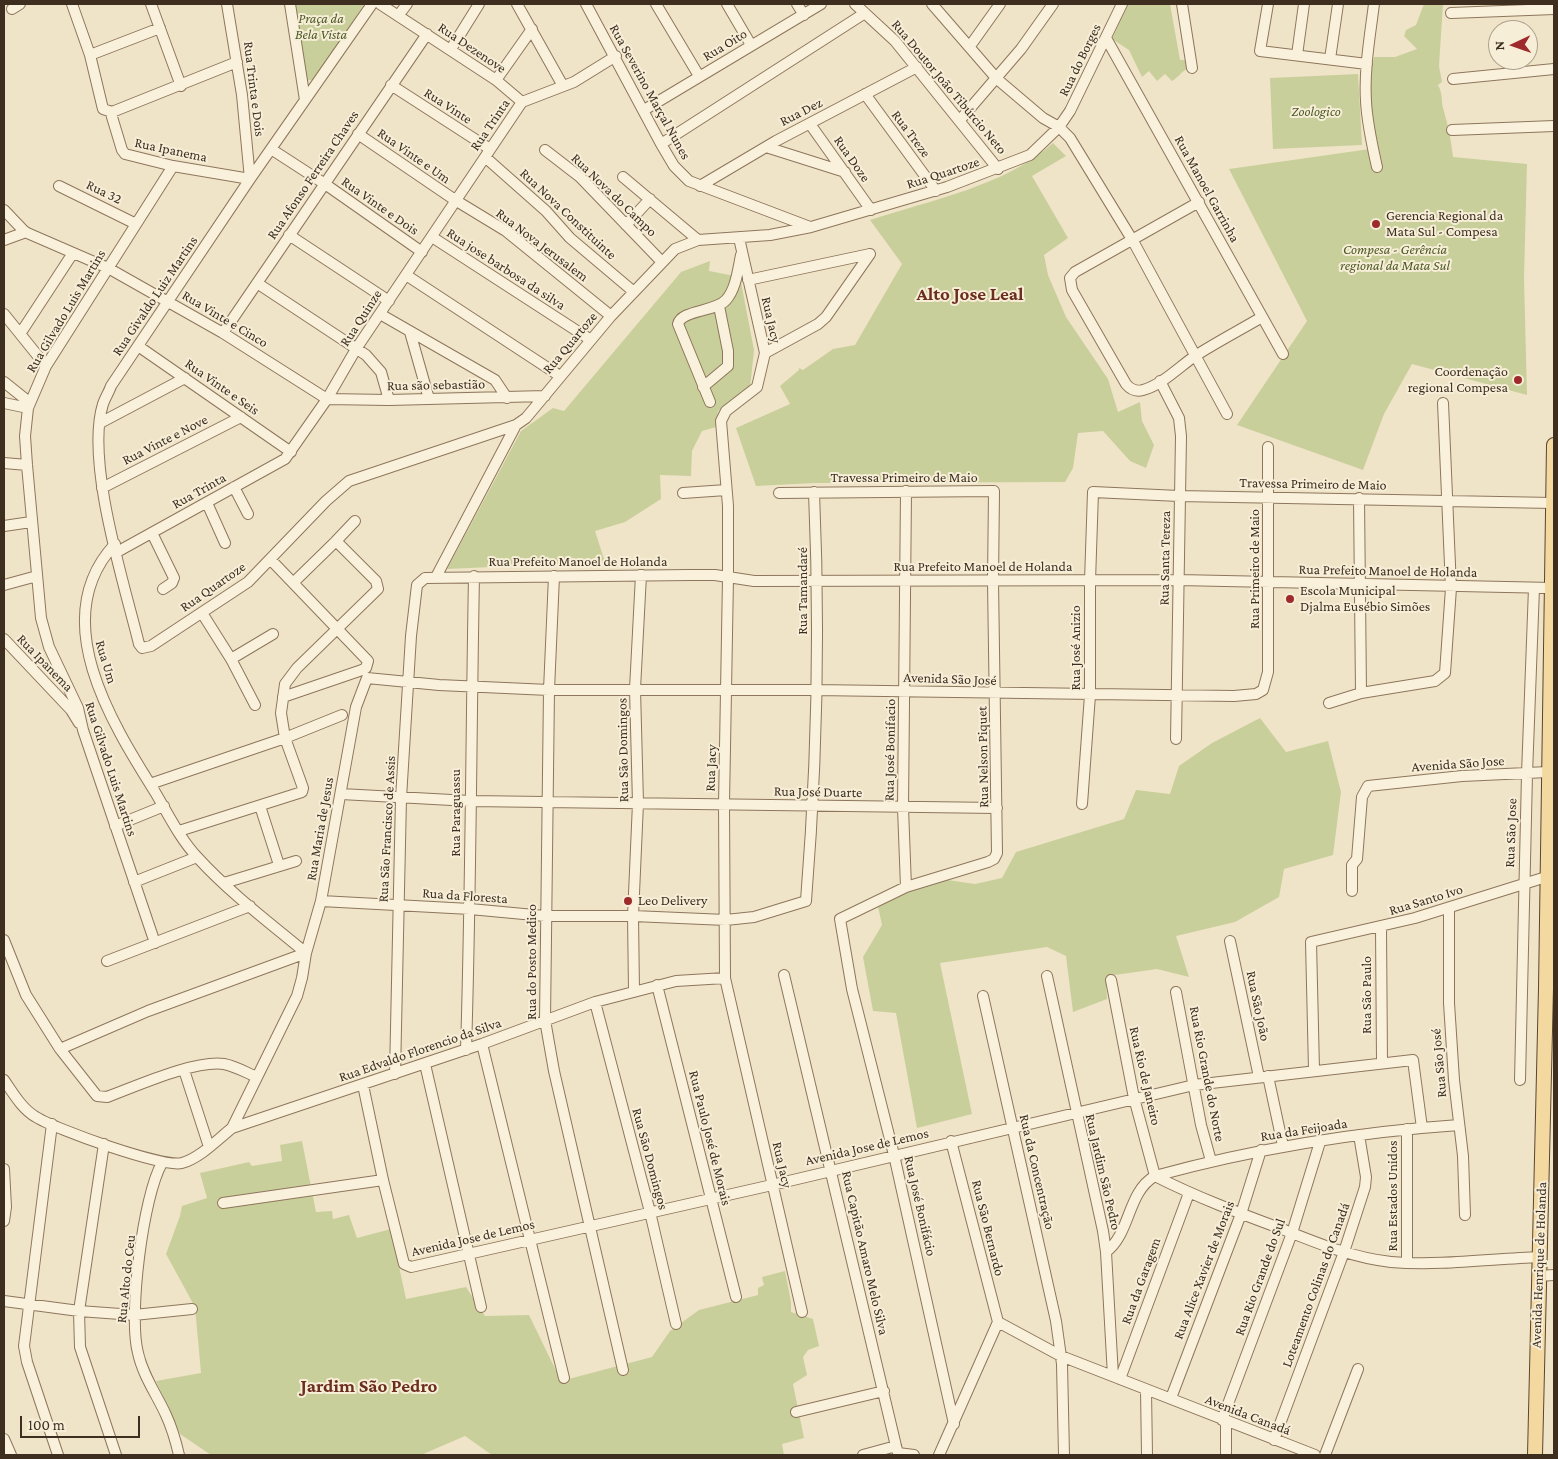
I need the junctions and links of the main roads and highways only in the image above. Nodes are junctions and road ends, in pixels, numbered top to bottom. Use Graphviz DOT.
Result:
graph roads {
  1 [pos="1554,445"];
  2 [pos="1554,503"];
  3 [pos="1553,563"];
  4 [pos="1535,1455"];
  1 -- 2 [label="main road, Avenida Henrique de Holanda"];
  2 -- 3 [label="main road, Avenida Henrique de Holanda"];
  3 -- 4 [label="main road, Avenida Henrique de Holanda"];
}
